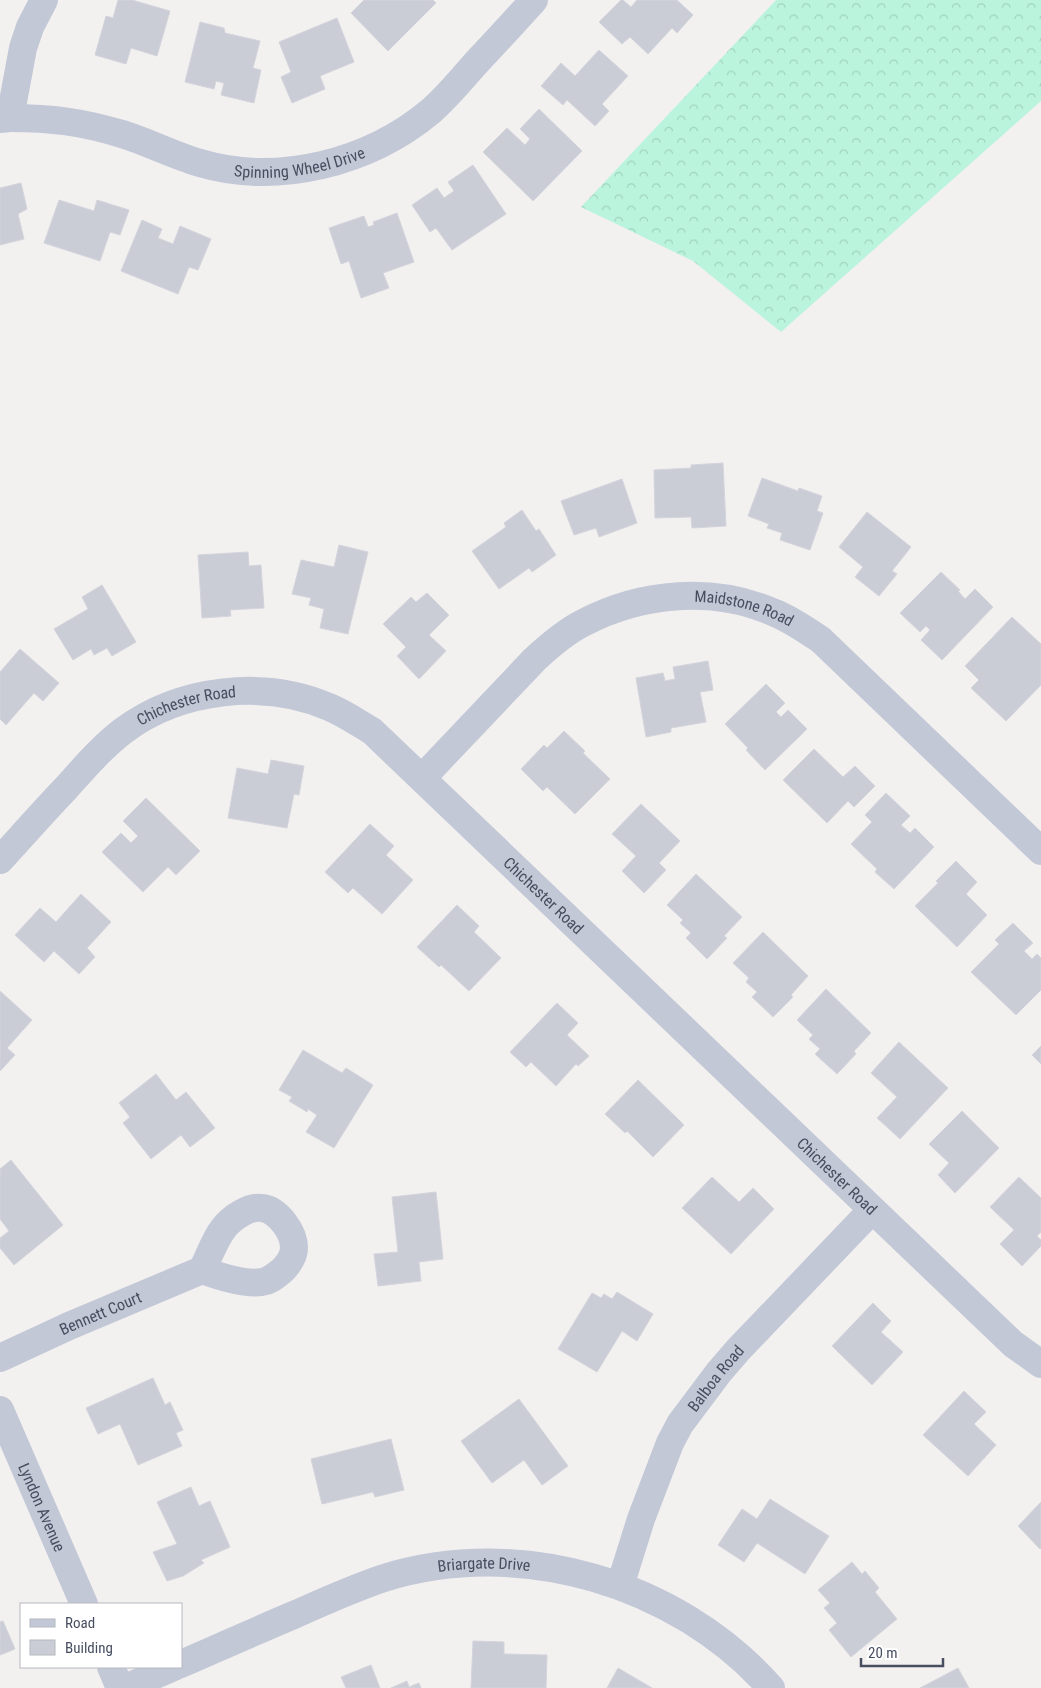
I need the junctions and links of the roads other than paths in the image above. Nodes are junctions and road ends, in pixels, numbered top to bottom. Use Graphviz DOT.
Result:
graph roads {
  1 [pos="44,0"];
  2 [pos="534,0"];
  3 [pos="5,119"];
  4 [pos="423,777"];
  5 [pos="1041,851"];
  6 [pos="0,860"];
  7 [pos="872,1210"];
  8 [pos="202,1270"];
  9 [pos="0,1358"];
  10 [pos="1041,1364"];
  11 [pos="0,1410"];
  12 [pos="620,1586"];
  13 [pos="84,1603"];
  14 [pos="182,1664"];
  15 [pos="111,1668"];
  16 [pos="172,1668"];
  17 [pos="120,1688"];
  18 [pos="125,1688"];
  19 [pos="771,1688"];
  1 -- 3 [label="street"];
  2 -- 3 [label="street, Spinning Wheel Drive"];
  4 -- 5 [label="street, Maidstone Road"];
  4 -- 6 [label="street, Chichester Road"];
  4 -- 7 [label="street, Chichester Road"];
  7 -- 10 [label="street, Chichester Road"];
  7 -- 12 [label="street, Balboa Road"];
  8 -- 9 [label="street, Bennett Court"];
  11 -- 13 [label="street, Lyndon Avenue"];
  12 -- 14 [label="street, Briargate Drive"];
  12 -- 19 [label="street, Briargate Drive"];
  15 -- 17 [label="street"];
  16 -- 18 [label="street"];
}
